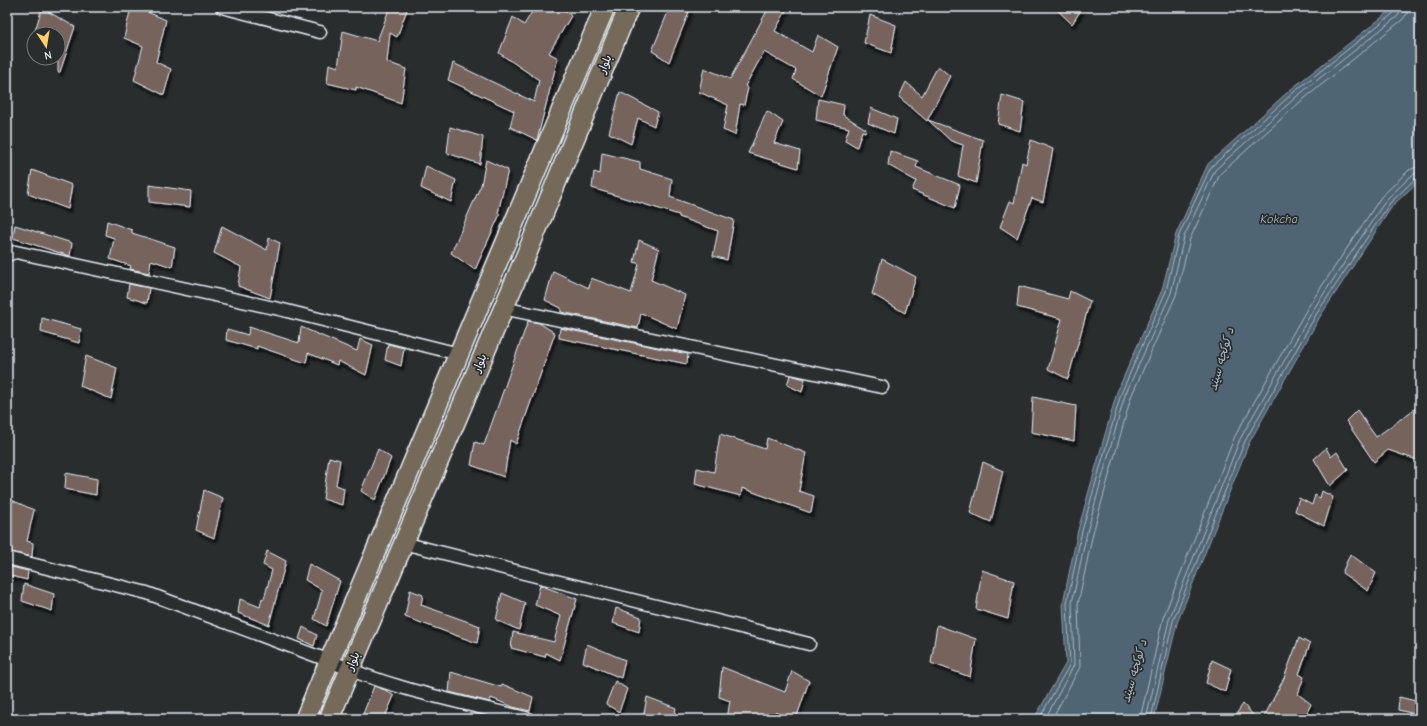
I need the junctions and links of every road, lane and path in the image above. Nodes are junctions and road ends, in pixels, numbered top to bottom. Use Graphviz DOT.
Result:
graph roads {
  1 [pos="222,7"];
  2 [pos="605,7"];
  3 [pos="629,7"];
  4 [pos="320,32"];
  5 [pos="7,255"];
  6 [pos="503,308"];
  7 [pos="459,354"];
  8 [pos="882,387"];
  9 [pos="403,543"];
  10 [pos="7,558"];
  11 [pos="809,644"];
  12 [pos="330,661"];
  13 [pos="349,670"];
  14 [pos="305,719"];
  15 [pos="328,719"];
  16 [pos="529,719"];
  1 -- 4 [label="street"];
  2 -- 7 [label="main road, بلوار"];
  3 -- 6 [label="main road, بلوار"];
  5 -- 7 [label="street"];
  6 -- 8 [label="street"];
  6 -- 9 [label="main road, بلوار"];
  7 -- 12 [label="main road, بلوار"];
  9 -- 11 [label="street"];
  9 -- 13 [label="main road, بلوار"];
  10 -- 12 [label="street"];
  12 -- 13 [label="street"];
  12 -- 14 [label="main road, بلوار"];
  13 -- 15 [label="main road, بلوار"];
  13 -- 16 [label="street"];
}
